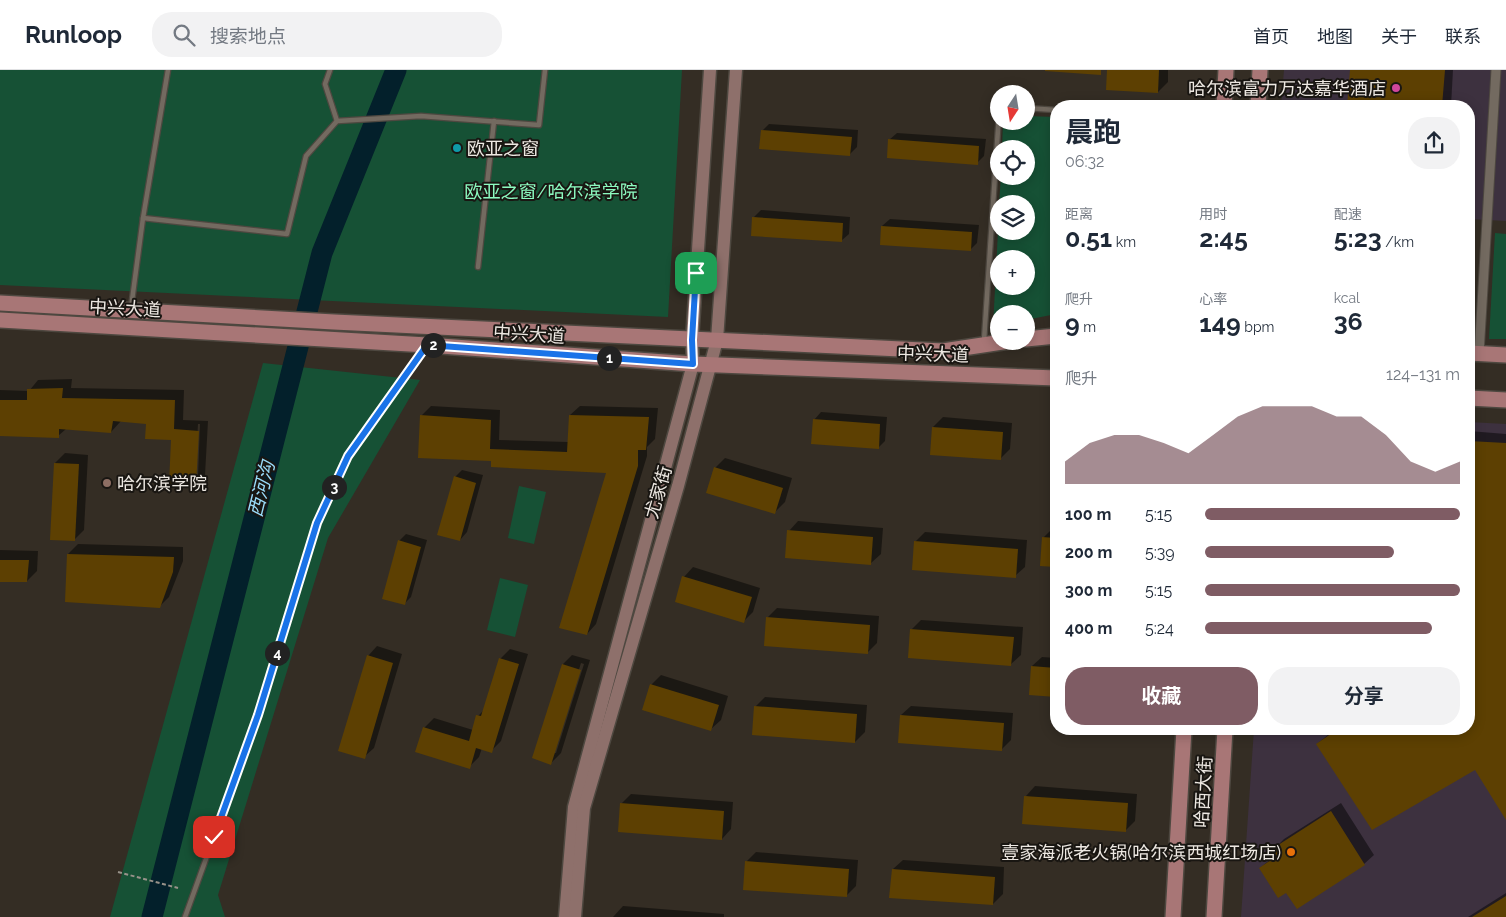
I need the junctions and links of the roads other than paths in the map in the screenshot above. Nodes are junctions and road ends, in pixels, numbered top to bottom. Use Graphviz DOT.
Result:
graph roads {
  1 [pos="168,70"];
  2 [pos="330,70"];
  3 [pos="545,70"];
  4 [pos="710,70"];
  5 [pos="736,70"];
  6 [pos="1226,70"];
  7 [pos="1260,70"];
  8 [pos="1496,70"];
  9 [pos="1224,100"];
  10 [pos="1258,100"];
  11 [pos="1035,109"];
  12 [pos="1050,110"];
  13 [pos="337,121"];
  14 [pos="494,121"];
  15 [pos="998,130"];
  16 [pos="143,218"];
  17 [pos="478,267"];
  18 [pos="0,304"];
  19 [pos="130,312"];
  20 [pos="0,320"];
  21 [pos="1050,337"];
  22 [pos="1035,338"];
  23 [pos="692,340"];
  24 [pos="717,340"];
  25 [pos="1475,340"];
  26 [pos="990,344"];
  27 [pos="427,345"];
  28 [pos="984,345"];
  29 [pos="1475,353"];
  30 [pos="1506,355"];
  31 [pos="693,364"];
  32 [pos="711,365"];
  33 [pos="1050,378"];
  34 [pos="1475,398"];
  35 [pos="1506,400"];
  36 [pos="1184,735"];
  37 [pos="1225,735"];
  38 [pos="185,917"];
  39 [pos="565,917"];
  40 [pos="575,917"];
  41 [pos="1173,917"];
  42 [pos="1214,917"];
  1 -- 16 [label="lane"];
  2 -- 13 [label="lane"];
  3 -- 14 [label="lane"];
  4 -- 23 [label="main road, 尤家街"];
  5 -- 24 [label="main road, 尤家街"];
  6 -- 9 [label="main road"];
  7 -- 10 [label="main road"];
  8 -- 25 [label="street"];
  11 -- 12 [label="lane"];
  13 -- 14 [label="lane"];
  13 -- 16 [label="lane"];
  14 -- 17 [label="lane"];
  15 -- 28 [label="lane"];
  16 -- 19 [label="lane"];
  18 -- 19 [label="main road, 中兴大道"];
  19 -- 23 [label="main road, 中兴大道"];
  20 -- 27 [label="main road, 中兴大道"];
  21 -- 22 [label="main road"];
  23 -- 24 [label="main road, 中兴大道"];
  23 -- 31 [label="main road, 尤家街"];
  24 -- 28 [label="main road, 中兴大道"];
  24 -- 32 [label="main road, 尤家街"];
  26 -- 28 [label="main road, 中兴大道"];
  27 -- 31 [label="main road, 中兴大道"];
  27 -- 38 [label="lane"];
  29 -- 30 [label="main road"];
  31 -- 32 [label="main road, 中兴大道"];
  31 -- 39 [label="main road, 尤家街"];
  32 -- 33 [label="main road, 中兴大道"];
  32 -- 40 [label="main road, 尤家街"];
  34 -- 35 [label="main road"];
  36 -- 41 [label="main road, 哈西大街"];
  37 -- 42 [label="main road, 哈西大街"];
}
